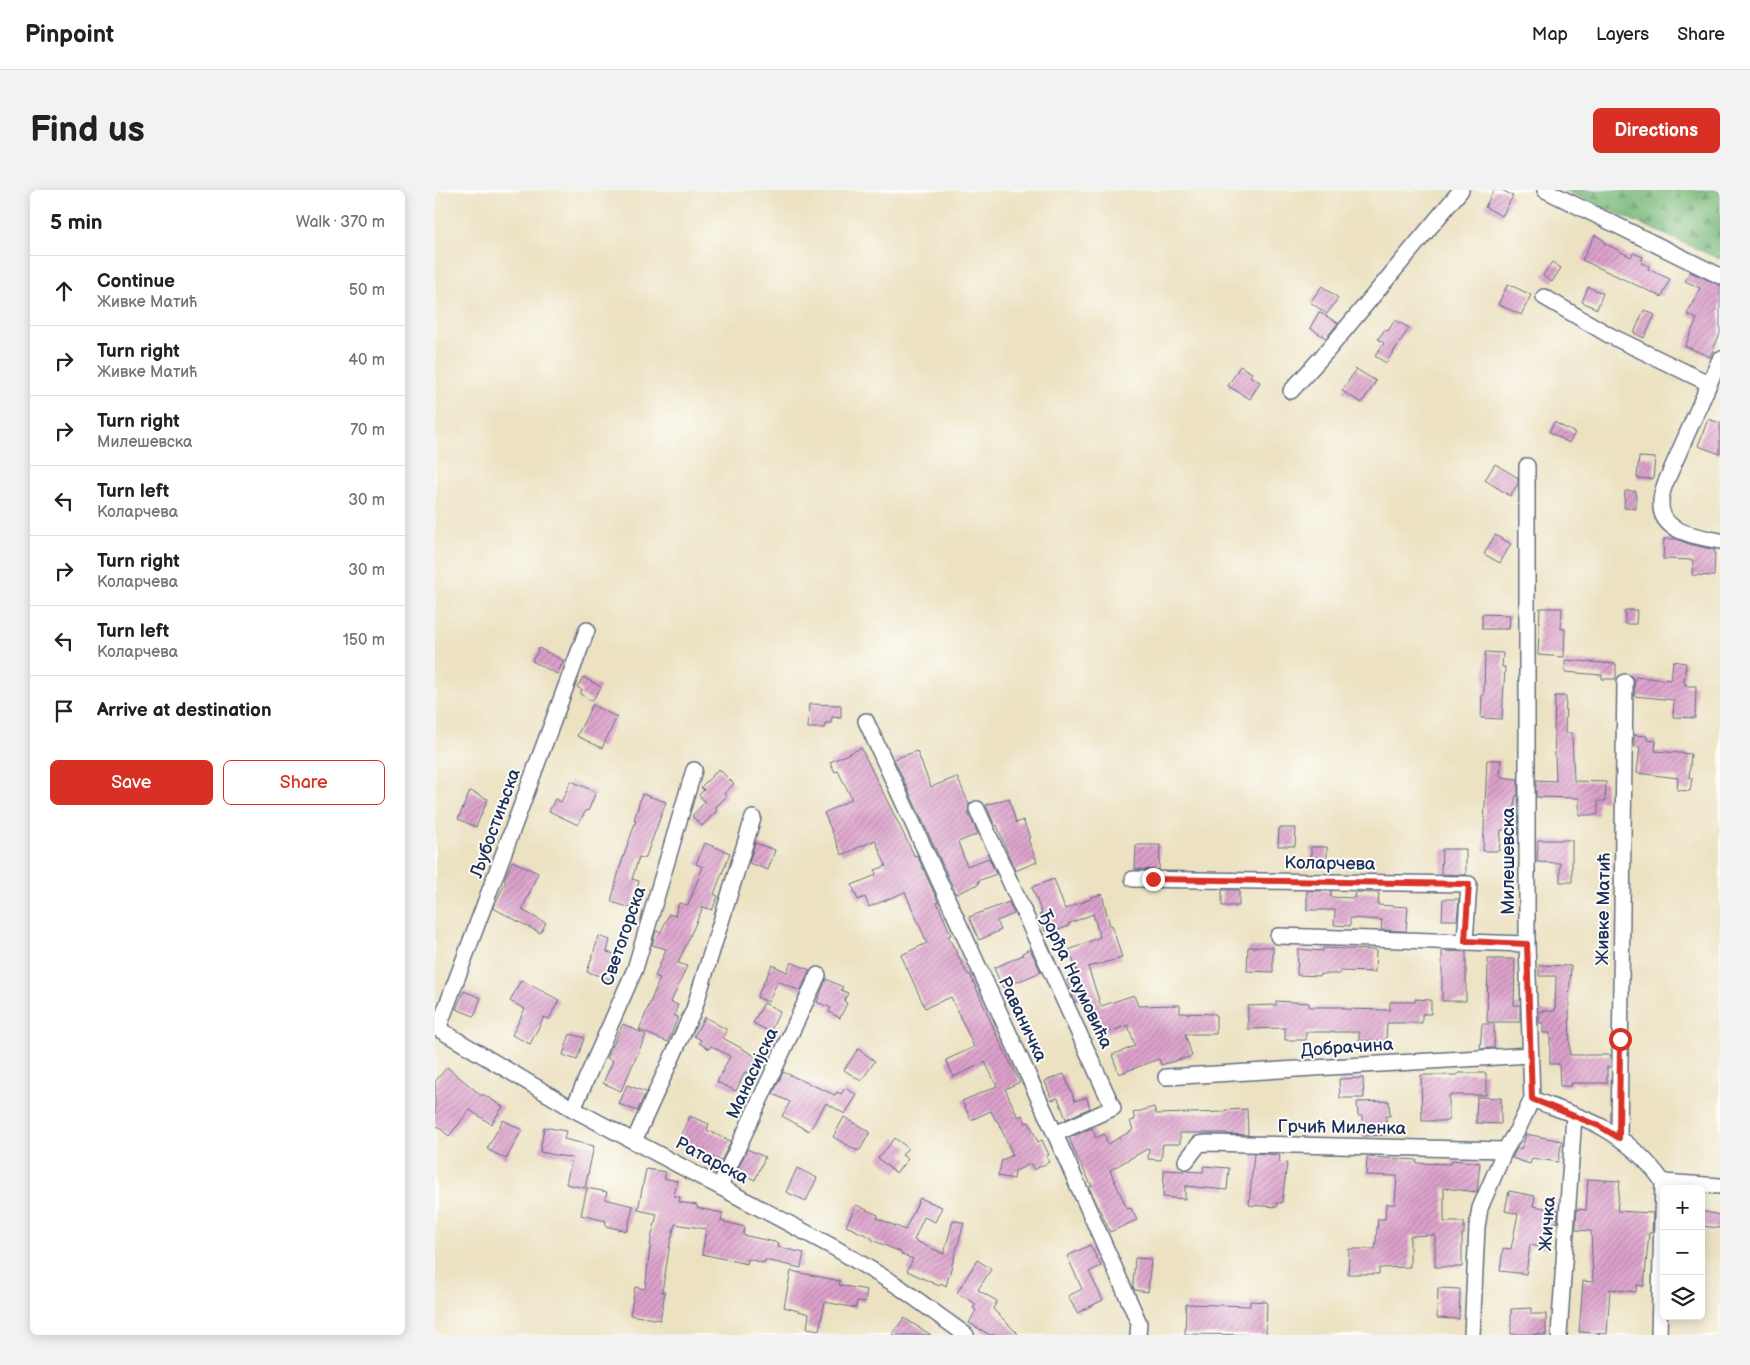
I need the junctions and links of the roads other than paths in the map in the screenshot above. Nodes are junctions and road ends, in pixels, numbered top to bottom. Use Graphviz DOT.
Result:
graph roads {
  1 [pos="1461,190"];
  2 [pos="1545,190"];
  3 [pos="1720,276"];
  4 [pos="1544,297"];
  5 [pos="1720,359"];
  6 [pos="1708,383"];
  7 [pos="1291,391"];
  8 [pos="1527,466"];
  9 [pos="1720,541"];
  10 [pos="587,630"];
  11 [pos="1625,682"];
  12 [pos="866,721"];
  13 [pos="694,770"];
  14 [pos="977,809"];
  15 [pos="753,818"];
  16 [pos="1133,879"];
  17 [pos="1278,936"];
  18 [pos="1465,941"];
  19 [pos="1527,944"];
  20 [pos="818,975"];
  21 [pos="437,1028"];
  22 [pos="1530,1055"];
  23 [pos="1166,1077"];
  24 [pos="1532,1099"];
  25 [pos="573,1109"];
  26 [pos="1574,1116"];
  27 [pos="1055,1134"];
  28 [pos="1619,1138"];
  29 [pos="634,1141"];
  30 [pos="1505,1150"];
  31 [pos="1186,1161"];
  32 [pos="1663,1182"];
  33 [pos="720,1186"];
  34 [pos="1720,1186"];
  35 [pos="965,1335"];
  36 [pos="1138,1335"];
  37 [pos="1472,1335"];
  38 [pos="1559,1335"];
  39 [pos="1659,1335"];
  1 -- 7 [label="street"];
  2 -- 3 [label="street"];
  4 -- 6 [label="street"];
  5 -- 6 [label="street"];
  6 -- 9 [label="street"];
  8 -- 19 [label="street, Милешевска"];
  10 -- 21 [label="street, Љубостињска"];
  11 -- 28 [label="street, Живке Матић"];
  12 -- 27 [label="street, Раваничка"];
  13 -- 25 [label="street, Светогорска"];
  14 -- 27 [label="street, Ђорђа Наумовића"];
  15 -- 29 [label="street"];
  16 -- 18 [label="street, Коларчева"];
  17 -- 18 [label="street"];
  18 -- 19 [label="street"];
  19 -- 22 [label="street, Милешевска"];
  20 -- 33 [label="street, Манасијска"];
  21 -- 25 [label="street, Ратарска"];
  22 -- 23 [label="street, Добрачина"];
  22 -- 24 [label="street, Милешевска"];
  24 -- 26 [label="street"];
  24 -- 30 [label="street, Милешевска"];
  25 -- 29 [label="street, Ратарска"];
  26 -- 28 [label="street"];
  26 -- 38 [label="street, Жичка"];
  27 -- 36 [label="street, Раваничка"];
  28 -- 32 [label="street"];
  29 -- 33 [label="street, Ратарска"];
  30 -- 31 [label="street, Грчић Миленка"];
  30 -- 37 [label="street, Милешевска"];
  32 -- 34 [label="street"];
  32 -- 39 [label="street"];
  33 -- 35 [label="street, Ратарска"];
}
